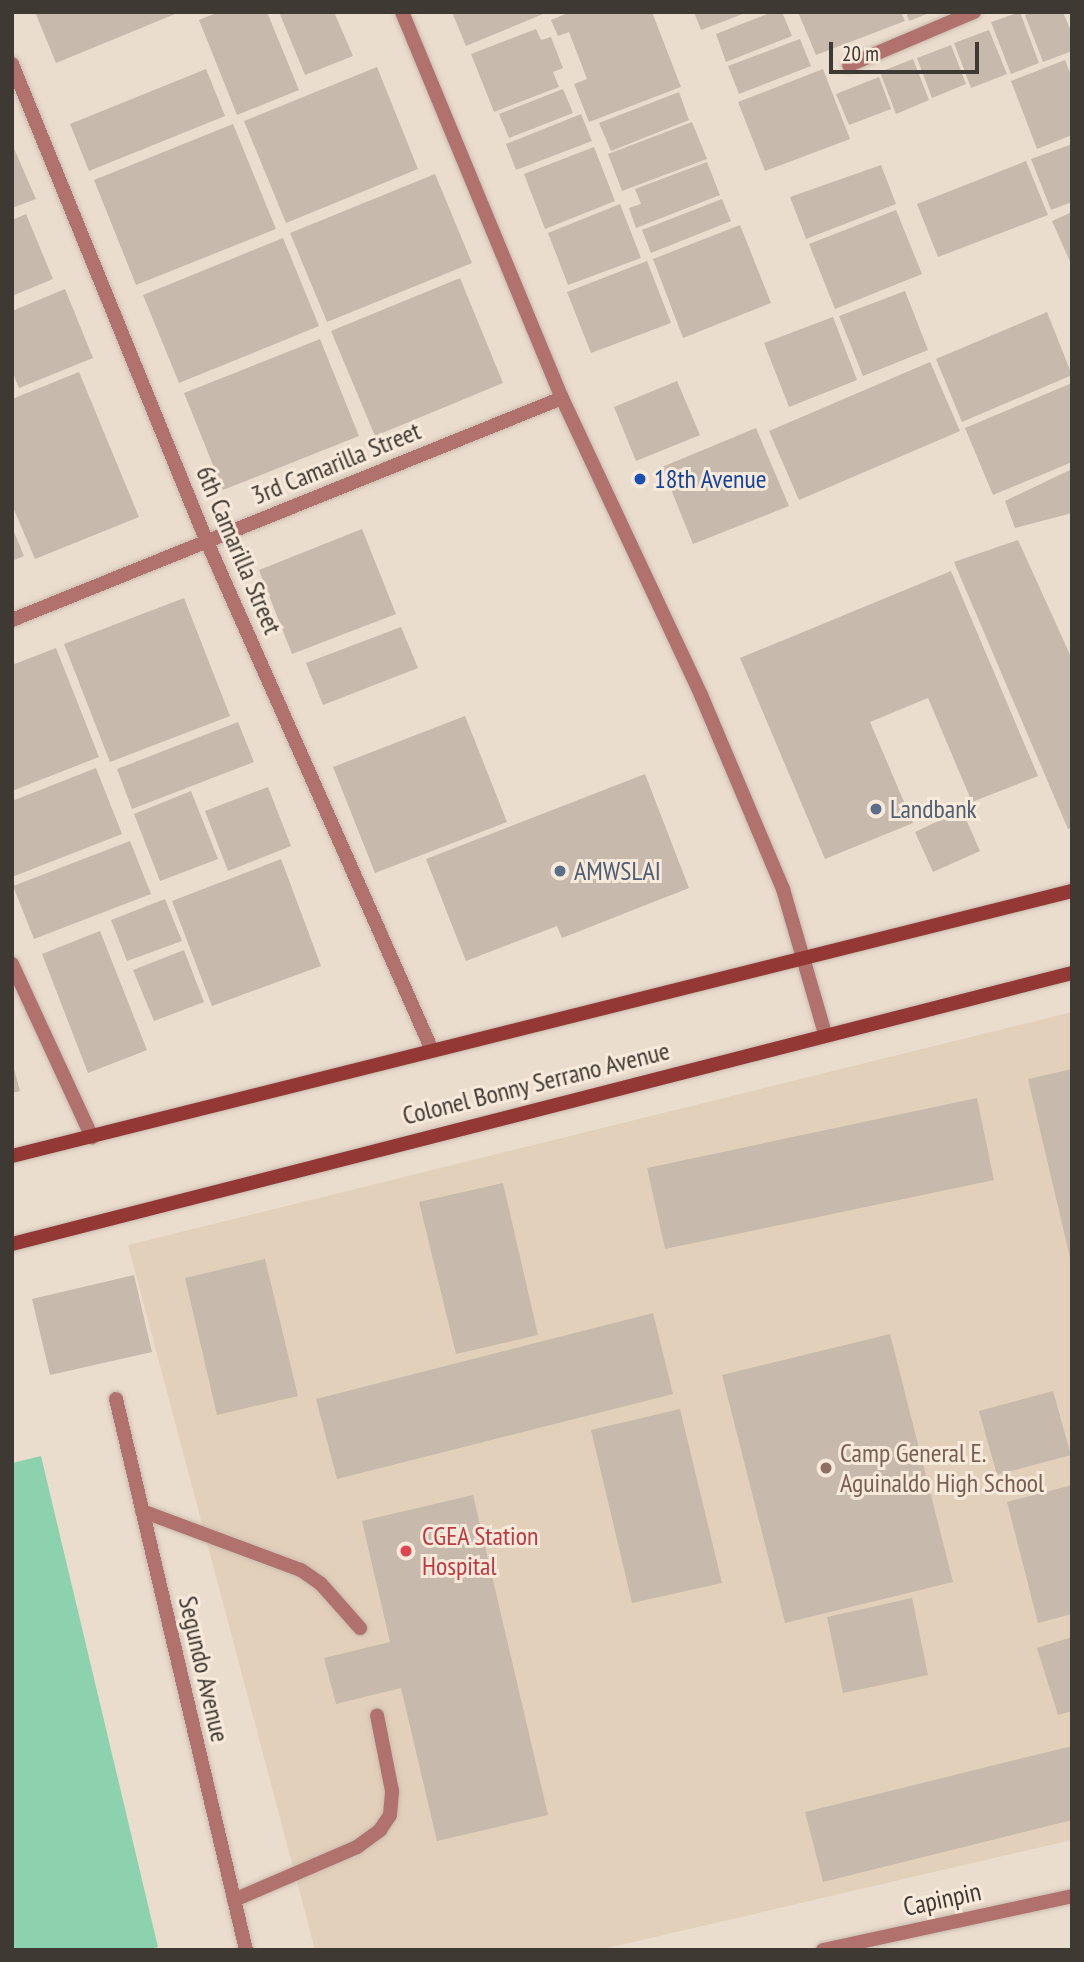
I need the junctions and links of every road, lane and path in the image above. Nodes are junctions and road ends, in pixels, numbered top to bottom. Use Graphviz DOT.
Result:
graph roads {
  1 [pos="402,12"];
  2 [pos="974,12"];
  3 [pos="12,64"];
  4 [pos="849,65"];
  5 [pos="562,398"];
  6 [pos="207,542"];
  7 [pos="12,620"];
  8 [pos="1072,891"];
  9 [pos="805,955"];
  10 [pos="12,964"];
  11 [pos="1072,973"];
  12 [pos="825,1034"];
  13 [pos="432,1051"];
  14 [pos="92,1137"];
  15 [pos="12,1156"];
  16 [pos="12,1244"];
  17 [pos="116,1399"];
  18 [pos="142,1511"];
  19 [pos="360,1628"];
  20 [pos="377,1715"];
  21 [pos="1072,1896"];
  22 [pos="234,1900"];
  23 [pos="246,1950"];
  24 [pos="823,1950"];
  1 -- 5 [label="street"];
  2 -- 4 [label="street"];
  3 -- 6 [label="street, 6th Camarilla Street"];
  5 -- 6 [label="street, 3rd Camarilla Street"];
  5 -- 9 [label="street"];
  6 -- 7 [label="street, 3rd Camarilla Street"];
  6 -- 13 [label="street, 6th Camarilla Street"];
  8 -- 9 [label="main road"];
  9 -- 12 [label="street"];
  9 -- 13 [label="main road"];
  10 -- 14 [label="street"];
  11 -- 12 [label="main road, Colonel Bonny Serrano Avenue"];
  12 -- 16 [label="main road, Colonel Bonny Serrano Avenue"];
  13 -- 14 [label="main road"];
  14 -- 15 [label="main road"];
  17 -- 18 [label="street, Segundo Avenue"];
  18 -- 19 [label="street"];
  18 -- 22 [label="street, Segundo Avenue"];
  20 -- 22 [label="street"];
  21 -- 24 [label="street, Capinpin"];
  22 -- 23 [label="street, Segundo Avenue"];
}
